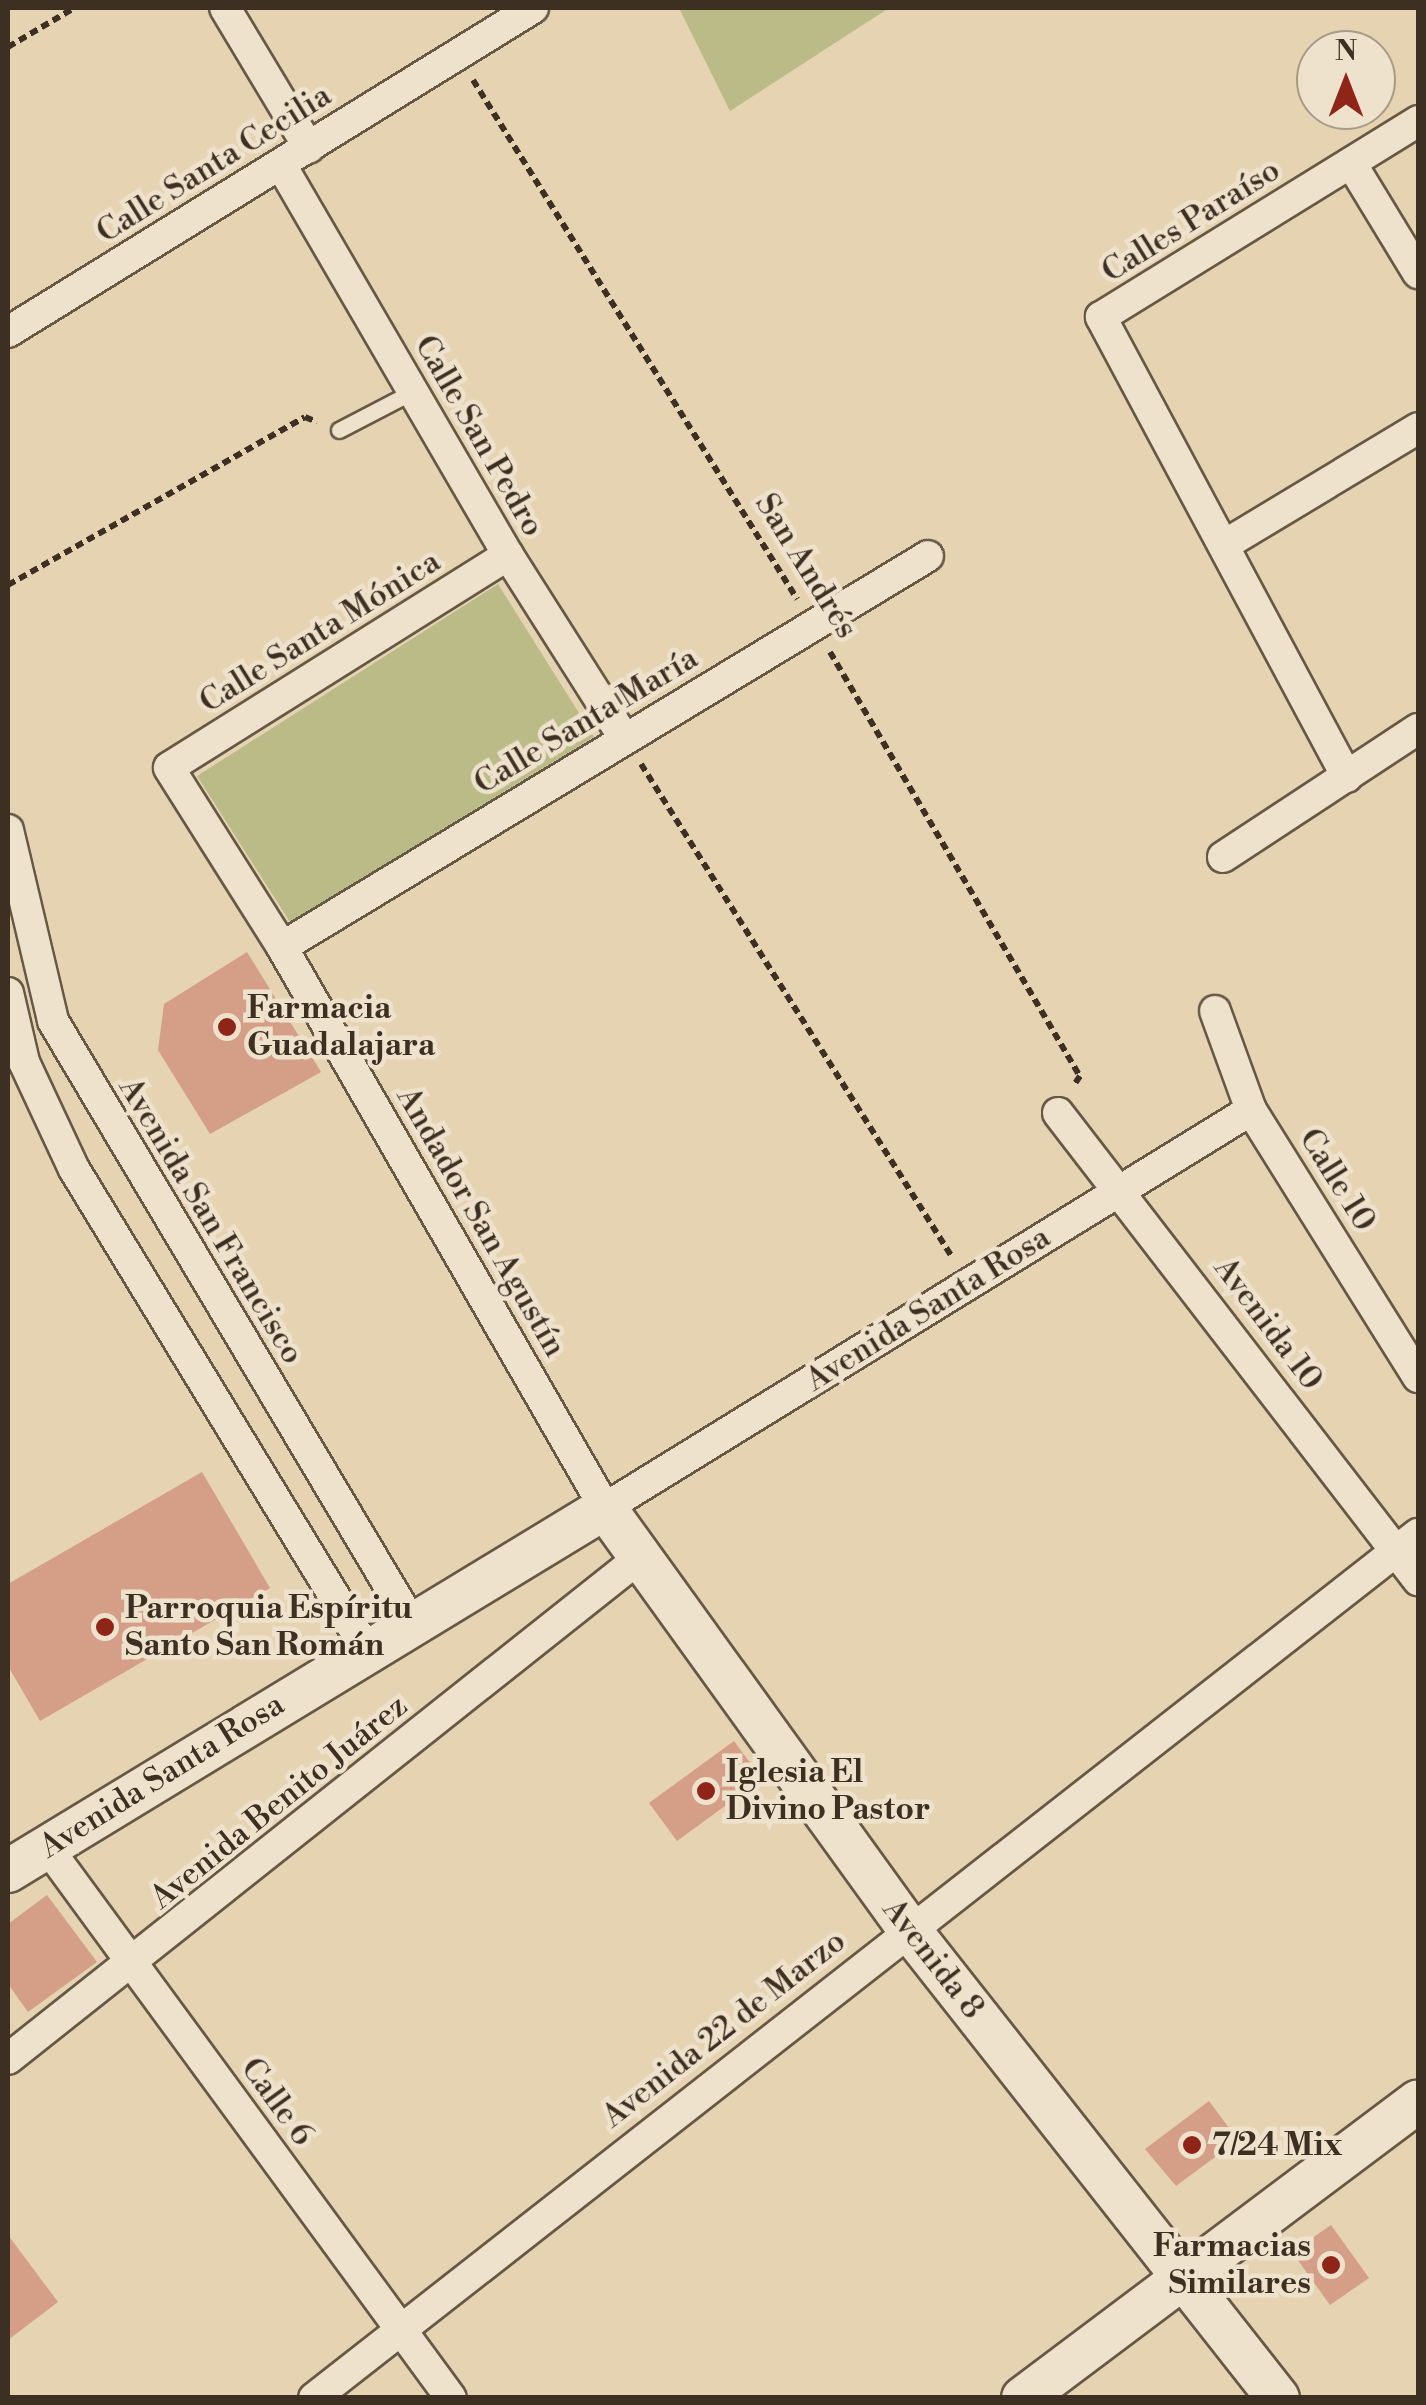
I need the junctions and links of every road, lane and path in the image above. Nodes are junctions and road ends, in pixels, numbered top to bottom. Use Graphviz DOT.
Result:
graph roads {
  1 [pos="74,8"];
  2 [pos="225,8"];
  3 [pos="532,8"];
  4 [pos="8,47"];
  5 [pos="456,53"];
  6 [pos="1418,121"];
  7 [pos="309,148"];
  8 [pos="1351,163"];
  9 [pos="281,166"];
  10 [pos="1418,273"];
  11 [pos="8,332"];
  12 [pos="412,392"];
  13 [pos="1418,428"];
  14 [pos="339,430"];
  15 [pos="1226,544"];
  16 [pos="508,555"];
  17 [pos="928,556"];
  18 [pos="8,585"];
  19 [pos="813,625"];
  20 [pos="1418,729"];
  21 [pos="624,738"];
  22 [pos="169,768"];
  23 [pos="1347,777"];
  24 [pos="8,830"];
  25 [pos="1223,857"];
  26 [pos="282,947"];
  27 [pos="8,995"];
  28 [pos="1215,1010"];
  29 [pos="1252,1110"];
  30 [pos="1058,1113"];
  31 [pos="117,1134"];
  32 [pos="68,1156"];
  33 [pos="1124,1189"];
  34 [pos="969,1284"];
  35 [pos="1418,1378"];
  36 [pos="604,1508"];
  37 [pos="1407,1543"];
  38 [pos="638,1559"];
  39 [pos="1418,1580"];
  40 [pos="412,1624"];
  41 [pos="367,1650"];
  42 [pos="47,1847"];
  43 [pos="8,1871"];
  44 [pos="908,1928"];
  45 [pos="133,1964"];
  46 [pos="8,2059"];
  47 [pos="1418,2101"];
  48 [pos="1182,2278"];
  49 [pos="399,2331"];
  50 [pos="314,2398"];
  51 [pos="451,2398"];
  52 [pos="1023,2398"];
  53 [pos="1278,2398"];
  1 -- 4 [label="path"];
  2 -- 7 [label="street"];
  3 -- 5 [label="street, Calle Santa Cecilia"];
  5 -- 7 [label="street, Calle Santa Cecilia"];
  5 -- 19 [label="path, San Andrés"];
  6 -- 8 [label="street, Calles Paraíso"];
  7 -- 9 [label="street, Calle Santa Cecilia"];
  8 -- 10 [label="street"];
  8 -- 15 [label="street, Calles Paraíso"];
  9 -- 11 [label="street, Calle Santa Cecilia"];
  9 -- 12 [label="street, Calle San Pedro"];
  12 -- 14 [label="lane"];
  12 -- 16 [label="street, Calle San Pedro"];
  13 -- 15 [label="street"];
  14 -- 18 [label="path"];
  15 -- 23 [label="street"];
  16 -- 21 [label="street, Calle San Pedro"];
  16 -- 22 [label="street, Calle Santa Mónica"];
  17 -- 19 [label="street, Calle Santa María"];
  19 -- 21 [label="street, Calle Santa María"];
  19 -- 30 [label="path, San Andrés"];
  20 -- 23 [label="street"];
  21 -- 26 [label="street, Calle Santa María"];
  21 -- 34 [label="path"];
  22 -- 26 [label="street, Andador San Agustín"];
  23 -- 25 [label="street"];
  24 -- 31 [label="street, Avenida San Francisco"];
  26 -- 36 [label="street, Andador San Agustín"];
  27 -- 32 [label="street"];
  28 -- 29 [label="street, Calle 10"];
  29 -- 33 [label="street, Avenida Santa Rosa"];
  29 -- 35 [label="street, Calle 10"];
  30 -- 33 [label="street, Avenida 10"];
  31 -- 32 [label="street"];
  31 -- 40 [label="street, Avenida San Francisco"];
  32 -- 41 [label="street"];
  33 -- 34 [label="street, Avenida Santa Rosa"];
  33 -- 37 [label="street, Avenida 10"];
  34 -- 36 [label="street, Avenida Santa Rosa"];
  36 -- 38 [label="street, Avenida 8"];
  36 -- 40 [label="street, Avenida Santa Rosa"];
  37 -- 39 [label="street, Avenida 10"];
  37 -- 44 [label="street, Avenida 22 de Marzo"];
  38 -- 44 [label="street, Avenida 8"];
  38 -- 45 [label="street, Avenida Benito Juárez"];
  40 -- 41 [label="street, Avenida Santa Rosa"];
  41 -- 42 [label="street, Avenida Santa Rosa"];
  42 -- 43 [label="street, Avenida Santa Rosa"];
  42 -- 45 [label="street, Calle 6"];
  44 -- 48 [label="street, Avenida 8"];
  44 -- 49 [label="street, Avenida 22 de Marzo"];
  45 -- 46 [label="street, Avenida Benito Juárez"];
  45 -- 49 [label="street, Calle 6"];
  47 -- 48 [label="street"];
  48 -- 52 [label="street"];
  48 -- 53 [label="street, Avenida 8"];
  49 -- 50 [label="street, Avenida 22 de Marzo"];
  49 -- 51 [label="street, Calle 6"];
}
